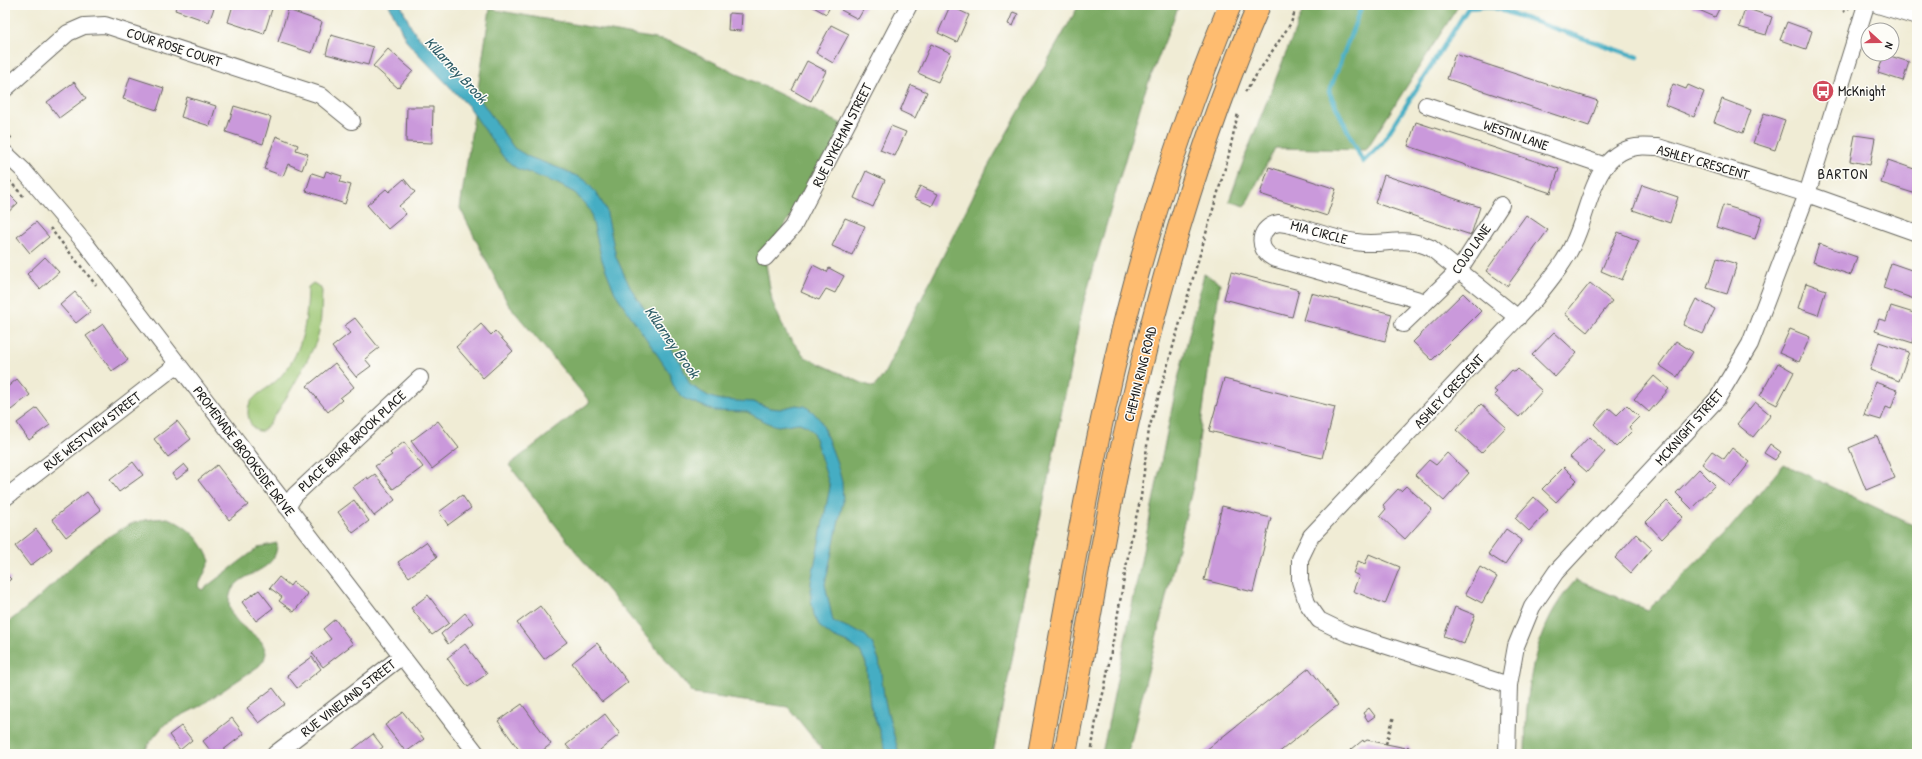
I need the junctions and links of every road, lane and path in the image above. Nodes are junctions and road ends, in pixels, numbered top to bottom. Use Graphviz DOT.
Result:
graph roads {
  1 [pos="909,5"];
  2 [pos="1230,5"];
  3 [pos="1259,5"];
  4 [pos="1262,5"];
  5 [pos="1297,5"];
  6 [pos="1866,5"];
  7 [pos="1878,5"];
  8 [pos="1917,17"];
  9 [pos="1247,34"];
  10 [pos="5,88"];
  11 [pos="1244,95"];
  12 [pos="1426,105"];
  13 [pos="1239,108"];
  14 [pos="352,121"];
  15 [pos="5,153"];
  16 [pos="1606,166"];
  17 [pos="5,176"];
  18 [pos="1806,194"];
  19 [pos="25,199"];
  20 [pos="1501,205"];
  21 [pos="48,226"];
  22 [pos="1917,233"];
  23 [pos="766,258"];
  24 [pos="1459,270"];
  25 [pos="96,286"];
  26 [pos="1426,302"];
  27 [pos="1518,318"];
  28 [pos="1403,324"];
  29 [pos="178,364"];
  30 [pos="420,378"];
  31 [pos="8,490"];
  32 [pos="287,506"];
  33 [pos="402,656"];
  34 [pos="1509,686"];
  35 [pos="1394,716"];
  36 [pos="1386,744"];
  37 [pos="275,754"];
  38 [pos="477,754"];
  39 [pos="1039,754"];
  40 [pos="1065,754"];
  41 [pos="1091,754"];
  42 [pos="1507,754"];
  1 -- 23 [label="street, RUE DYKEMAN STREET"];
  2 -- 39 [label="highway, CHEMIN RING ROAD"];
  3 -- 9 [label="highway, CHEMIN RING ROAD"];
  4 -- 9 [label="highway"];
  5 -- 11 [label="path"];
  6 -- 18 [label="street, MCKNIGHT STREET"];
  7 -- 8 [label="street"];
  9 -- 40 [label="highway, CHEMIN RING ROAD"];
  10 -- 14 [label="street, COUR ROSE COURT"];
  12 -- 16 [label="street, WESTIN LANE"];
  13 -- 41 [label="path"];
  15 -- 29 [label="street, PROMENADE BROOKSIDE DRIVE"];
  16 -- 18 [label="street, ASHLEY CRESCENT"];
  16 -- 27 [label="street, ASHLEY CRESCENT"];
  17 -- 19 [label="path"];
  18 -- 22 [label="street, ASHLEY CRESCENT"];
  18 -- 34 [label="street, MCKNIGHT STREET"];
  20 -- 24 [label="street, COJO LANE"];
  21 -- 25 [label="path"];
  24 -- 26 [label="street, COJO LANE"];
  24 -- 26 [label="street, MIA CIRCLE"];
  24 -- 27 [label="street, MIA CIRCLE"];
  26 -- 28 [label="street, COJO LANE"];
  27 -- 34 [label="street, ASHLEY CRESCENT"];
  29 -- 31 [label="street, RUE WESTVIEW STREET"];
  29 -- 32 [label="street, PROMENADE BROOKSIDE DRIVE"];
  30 -- 32 [label="street, PLACE BRIAR BROOK PLACE"];
  32 -- 33 [label="street, PROMENADE BROOKSIDE DRIVE"];
  33 -- 37 [label="street, RUE VINELAND STREET"];
  33 -- 38 [label="street, PROMENADE BROOKSIDE DRIVE"];
  34 -- 42 [label="street, MCKNIGHT STREET"];
  35 -- 36 [label="path"];
}
